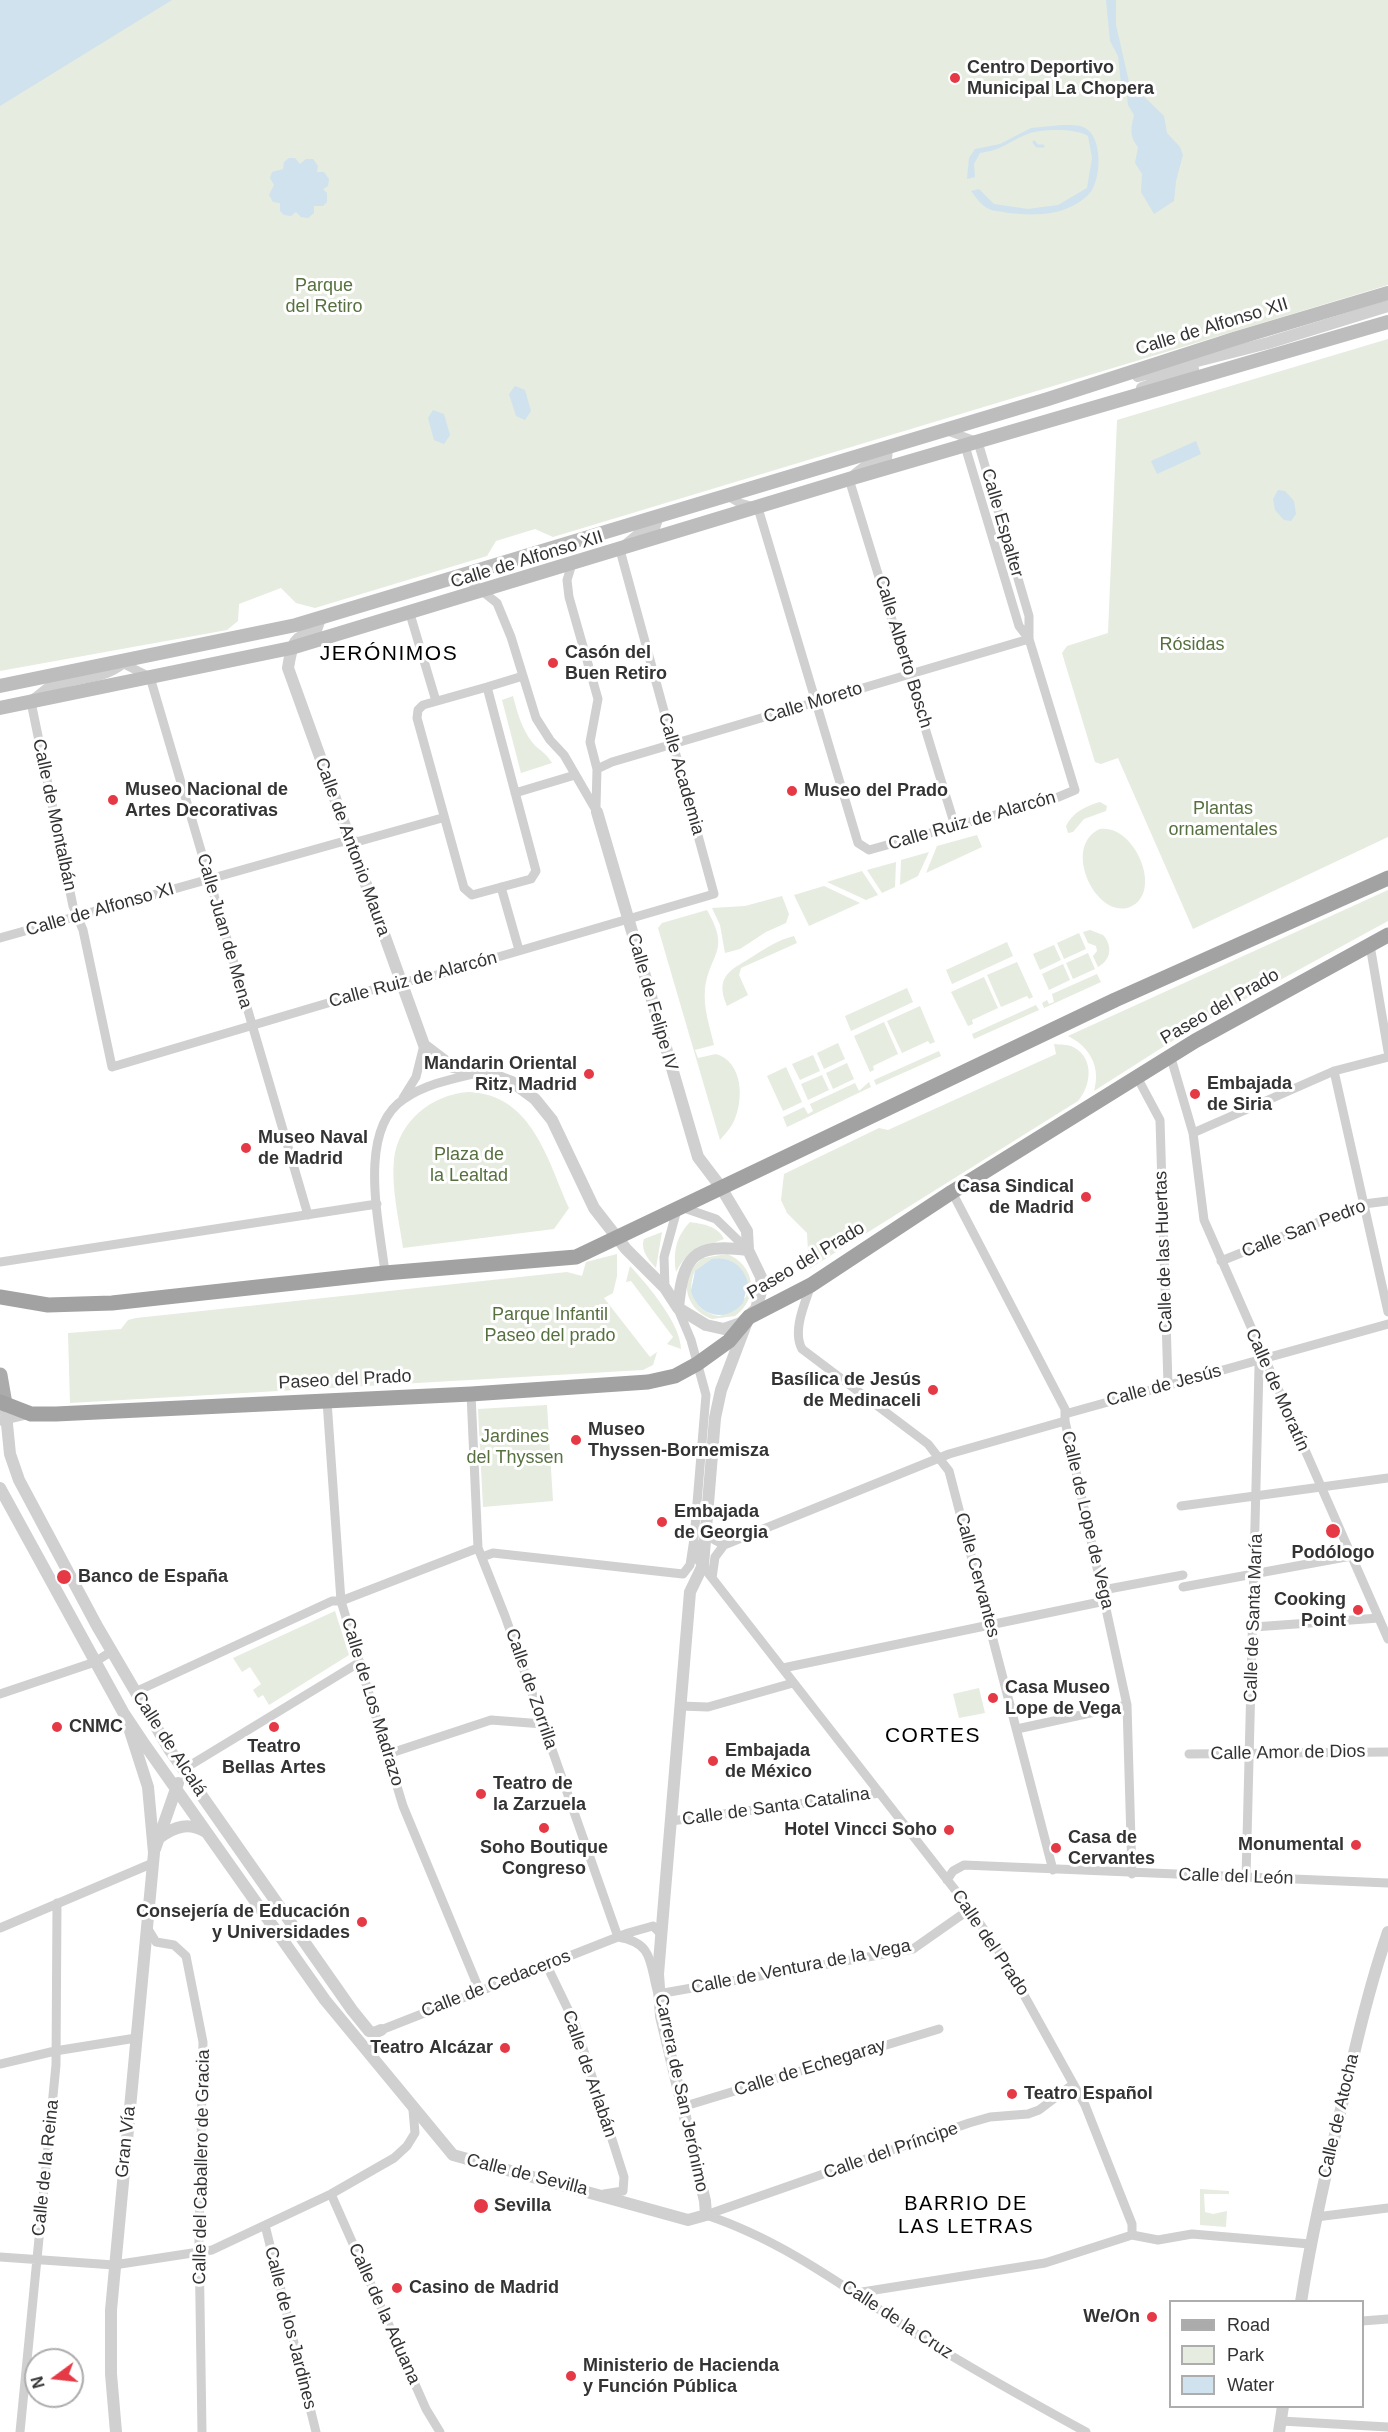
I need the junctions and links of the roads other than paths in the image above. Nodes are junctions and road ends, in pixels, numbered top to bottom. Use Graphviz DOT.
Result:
graph roads {
  1 [pos="1388,293"];
  2 [pos="1388,306"];
  3 [pos="1388,322"];
  4 [pos="1268,343"];
  5 [pos="1048,399"];
  6 [pos="1056,418"];
  7 [pos="945,430"];
  8 [pos="972,444"];
  9 [pos="887,448"];
  10 [pos="849,479"];
  11 [pos="728,496"];
  12 [pos="758,508"];
  13 [pos="658,516"];
  14 [pos="620,550"];
  15 [pos="572,564"];
  16 [pos="462,575"];
  17 [pos="485,591"];
  18 [pos="410,614"];
  19 [pos="320,619"];
  20 [pos="1029,639"];
  21 [pos="291,648"];
  22 [pos="122,663"];
  23 [pos="911,674"];
  24 [pos="523,676"];
  25 [pos="150,677"];
  26 [pos="0,686"];
  27 [pos="487,687"];
  28 [pos="435,701"];
  29 [pos="31,702"];
  30 [pos="816,703"];
  31 [pos="0,708"];
  32 [pos="673,745"];
  33 [pos="597,769"];
  34 [pos="575,775"];
  35 [pos="1075,790"];
  36 [pos="515,793"];
  37 [pos="597,812"];
  38 [pos="442,818"];
  39 [pos="955,826"];
  40 [pos="350,841"];
  41 [pos="1388,878"];
  42 [pos="209,879"];
  43 [pos="501,887"];
  44 [pos="714,894"];
  45 [pos="75,916"];
  46 [pos="627,918"];
  47 [pos="1388,935"];
  48 [pos="0,938"];
  49 [pos="1370,945"];
  50 [pos="519,950"];
  51 [pos="401,982"];
  52 [pos="252,1026"];
  53 [pos="424,1045"];
  54 [pos="1388,1051"];
  55 [pos="1388,1057"];
  56 [pos="1171,1058"];
  57 [pos="112,1068"];
  58 [pos="1334,1071"];
  59 [pos="478,1072"];
  60 [pos="1137,1077"];
  61 [pos="403,1099"];
  62 [pos="1193,1133"];
  63 [pos="720,1186"];
  64 [pos="952,1192"];
  65 [pos="1388,1201"];
  66 [pos="377,1204"];
  67 [pos="1364,1204"];
  68 [pos="678,1206"];
  69 [pos="308,1215"];
  70 [pos="617,1236"];
  71 [pos="748,1250"];
  72 [pos="1221,1261"];
  73 [pos="0,1262"];
  74 [pos="385,1273"];
  75 [pos="811,1285"];
  76 [pos="665,1288"];
  77 [pos="0,1297"];
  78 [pos="678,1308"];
  79 [pos="1388,1312"];
  80 [pos="749,1317"];
  81 [pos="1388,1324"];
  82 [pos="1263,1360"];
  83 [pos="697,1364"];
  84 [pos="0,1375"];
  85 [pos="1168,1384"];
  86 [pos="471,1394"];
  87 [pos="327,1401"];
  88 [pos="3,1412"];
  89 [pos="1065,1418"];
  90 [pos="941,1458"];
  91 [pos="1388,1478"];
  92 [pos="0,1488"];
  93 [pos="1320,1488"];
  94 [pos="1258,1496"];
  95 [pos="1181,1506"];
  96 [pos="700,1537"];
  97 [pos="724,1545"];
  98 [pos="480,1553"];
  99 [pos="1351,1556"];
  100 [pos="703,1565"];
  101 [pos="683,1574"];
  102 [pos="1256,1574"];
  103 [pos="1183,1575"];
  104 [pos="712,1578"];
  105 [pos="1183,1587"];
  106 [pos="1103,1590"];
  107 [pos="690,1592"];
  108 [pos="341,1600"];
  109 [pos="1105,1601"];
  110 [pos="1379,1618"];
  111 [pos="990,1625"];
  112 [pos="1254,1627"];
  113 [pos="1388,1639"];
  114 [pos="112,1651"];
  115 [pos="95,1662"];
  116 [pos="360,1662"];
  117 [pos="783,1668"];
  118 [pos="793,1683"];
  119 [pos="135,1692"];
  120 [pos="0,1694"];
  121 [pos="1127,1705"];
  122 [pos="680,1706"];
  123 [pos="123,1712"];
  124 [pos="543,1724"];
  125 [pos="1017,1729"];
  126 [pos="1388,1752"];
  127 [pos="1250,1753"];
  128 [pos="388,1754"];
  129 [pos="1189,1754"];
  130 [pos="184,1769"];
  131 [pos="176,1788"];
  132 [pos="880,1793"];
  133 [pos="671,1821"];
  134 [pos="206,1832"];
  135 [pos="159,1838"];
  136 [pos="154,1858"];
  137 [pos="1053,1870"];
  138 [pos="1132,1874"];
  139 [pos="1246,1878"];
  140 [pos="947,1880"];
  141 [pos="1388,1883"];
  142 [pos="57,1903"];
  143 [pos="970,1909"];
  144 [pos="147,1927"];
  145 [pos="0,1928"];
  146 [pos="1388,1932"];
  147 [pos="661,1934"];
  148 [pos="618,1937"];
  149 [pos="543,1965"];
  150 [pos="479,1989"];
  151 [pos="658,1994"];
  152 [pos="939,2029"];
  153 [pos="378,2031"];
  154 [pos="136,2037"];
  155 [pos="55,2051"];
  156 [pos="374,2057"];
  157 [pos="0,2064"];
  158 [pos="1072,2085"];
  159 [pos="407,2101"];
  160 [pos="682,2107"];
  161 [pos="453,2156"];
  162 [pos="624,2187"];
  163 [pos="331,2194"];
  164 [pos="602,2194"];
  165 [pos="1388,2208"];
  166 [pos="706,2215"];
  167 [pos="1316,2217"];
  168 [pos="265,2225"];
  169 [pos="1132,2235"];
  170 [pos="1310,2244"];
  171 [pos="199,2254"];
  172 [pos="0,2257"];
  173 [pos="36,2260"];
  174 [pos="114,2265"];
  175 [pos="856,2294"];
  176 [pos="1300,2300"];
  177 [pos="1388,2319"];
  178 [pos="1364,2321"];
  179 [pos="1283,2408"];
  180 [pos="1280,2427"];
  181 [pos="1388,2427"];
  182 [pos="20,2432"];
  183 [pos="116,2432"];
  184 [pos="202,2432"];
  185 [pos="316,2432"];
  186 [pos="440,2432"];
  187 [pos="1086,2432"];
  1 -- 5 [label="main road, Calle de Alfonso XII"];
  2 -- 4 [label="street, Calle de Alfonso XII"];
  3 -- 6 [label="main road, Calle de Alfonso XII"];
  4 -- 5 [label="street, Calle de Alfonso XII"];
  4 -- 6 [label="street, Calle de Alfonso XII"];
  5 -- 7 [label="main road, Calle de Alfonso XII"];
  6 -- 8 [label="main road, Calle de Alfonso XII"];
  7 -- 8 [label="street"];
  7 -- 9 [label="main road, Calle de Alfonso XII"];
  8 -- 10 [label="main road, Calle de Alfonso XII"];
  8 -- 20 [label="street, Calle Espalter"];
  8 -- 20 [label="street, Calle Espalter"];
  9 -- 10 [label="street"];
  9 -- 11 [label="main road, Calle de Alfonso XII"];
  10 -- 12 [label="main road, Calle de Alfonso XII"];
  10 -- 23 [label="street, Calle Alberto Bosch"];
  11 -- 12 [label="street"];
  11 -- 13 [label="main road, Calle de Alfonso XII"];
  12 -- 14 [label="main road, Calle de Alfonso XII"];
  12 -- 30 [label="street"];
  13 -- 14 [label="street"];
  13 -- 16 [label="main road, Calle de Alfonso XII"];
  14 -- 15 [label="main road, Calle de Alfonso XII"];
  14 -- 32 [label="street, Calle Academia"];
  15 -- 17 [label="main road, Calle de Alfonso XII"];
  15 -- 33 [label="street, Calle de Felipe IV"];
  16 -- 17 [label="street, Calle de Felipe IV"];
  16 -- 19 [label="main road, Calle de Alfonso XII"];
  17 -- 18 [label="main road, Calle de Alfonso XII"];
  17 -- 24 [label="street, Calle de Felipe IV"];
  18 -- 21 [label="main road, Calle de Alfonso XII"];
  18 -- 28 [label="street"];
  19 -- 21 [label="street"];
  19 -- 22 [label="main road, Calle de Alfonso XII"];
  20 -- 23 [label="street, Calle Moreto"];
  20 -- 35 [label="street, Calle Espalter"];
  21 -- 25 [label="main road, Calle de Alfonso XII"];
  21 -- 40 [label="street, Calle de Antonio Maura"];
  22 -- 25 [label="street"];
  22 -- 26 [label="main road, Calle de Alfonso XII"];
  22 -- 29 [label="street"];
  23 -- 30 [label="street, Calle Moreto"];
  23 -- 39 [label="street, Calle Alberto Bosch"];
  24 -- 27 [label="street"];
  24 -- 34 [label="street, Calle de Felipe IV"];
  25 -- 29 [label="main road, Calle de Alfonso XII"];
  25 -- 42 [label="street, Calle Juan de Mena"];
  27 -- 28 [label="street"];
  27 -- 36 [label="street"];
  28 -- 38 [label="street"];
  29 -- 31 [label="main road, Calle de Alfonso XII"];
  29 -- 45 [label="street, Calle de Montalbán"];
  30 -- 32 [label="street, Calle Moreto"];
  30 -- 39 [label="street, Calle Ruiz de Alarcón"];
  32 -- 33 [label="street, Calle Moreto"];
  32 -- 44 [label="street, Calle Academia"];
  33 -- 37 [label="street, Calle de Felipe IV"];
  34 -- 36 [label="street"];
  34 -- 37 [label="street, Calle de Felipe IV"];
  35 -- 39 [label="street, Calle Ruiz de Alarcón"];
  36 -- 43 [label="street"];
  37 -- 46 [label="street, Calle de Felipe IV"];
  38 -- 40 [label="street, Calle de Alfonso XI"];
  38 -- 43 [label="street"];
  40 -- 42 [label="street, Calle de Alfonso XI"];
  40 -- 51 [label="street, Calle de Antonio Maura"];
  41 -- 63 [label="highway"];
  42 -- 45 [label="street, Calle de Alfonso XI"];
  42 -- 52 [label="street, Calle Juan de Mena"];
  43 -- 50 [label="street"];
  44 -- 46 [label="street, Calle Ruiz de Alarcón"];
  45 -- 48 [label="street, Calle de Alfonso XI"];
  45 -- 57 [label="street, Calle de Montalbán"];
  46 -- 50 [label="street, Calle Ruiz de Alarcón"];
  46 -- 63 [label="street, Calle de Felipe IV"];
  47 -- 49 [label="highway, Paseo del Prado"];
  49 -- 54 [label="street"];
  49 -- 56 [label="highway, Paseo del Prado"];
  50 -- 51 [label="street, Calle Ruiz de Alarcón"];
  51 -- 52 [label="street, Calle Ruiz de Alarcón"];
  51 -- 53 [label="street, Calle de Antonio Maura"];
  52 -- 57 [label="street, Calle Ruiz de Alarcón"];
  52 -- 69 [label="street, Calle Juan de Mena"];
  53 -- 59 [label="street"];
  53 -- 61 [label="street"];
  55 -- 58 [label="street"];
  56 -- 60 [label="highway, Paseo del Prado"];
  56 -- 62 [label="street, Calle de Moratín"];
  58 -- 62 [label="street"];
  58 -- 67 [label="street"];
  59 -- 61 [label="street"];
  59 -- 70 [label="street"];
  60 -- 64 [label="highway, Paseo del Prado"];
  60 -- 85 [label="street, Calle de las Huertas"];
  61 -- 66 [label="street"];
  62 -- 72 [label="street, Calle de Moratín"];
  63 -- 68 [label="highway"];
  63 -- 71 [label="street, Calle de Felipe IV"];
  64 -- 75 [label="highway, Paseo del Prado"];
  64 -- 89 [label="street, Calle de Lope de Vega"];
  65 -- 67 [label="street, Calle San Pedro"];
  66 -- 69 [label="street"];
  66 -- 74 [label="street"];
  67 -- 72 [label="street, Calle San Pedro"];
  67 -- 79 [label="street"];
  68 -- 70 [label="highway"];
  68 -- 71 [label="street"];
  68 -- 76 [label="street"];
  69 -- 73 [label="street"];
  70 -- 74 [label="highway"];
  70 -- 76 [label="street"];
  71 -- 78 [label="street"];
  71 -- 80 [label="street"];
  72 -- 82 [label="street, Calle de Moratín"];
  74 -- 77 [label="highway"];
  75 -- 80 [label="highway, Paseo del Prado"];
  75 -- 90 [label="street, Calle Cervantes"];
  76 -- 78 [label="street"];
  78 -- 80 [label="street"];
  78 -- 83 [label="street"];
  80 -- 83 [label="highway, Paseo del Prado"];
  80 -- 96 [label="street"];
  81 -- 82 [label="street, Calle de Jesús"];
  82 -- 85 [label="street, Calle de Jesús"];
  82 -- 93 [label="street, Calle de Moratín"];
  82 -- 94 [label="street, Calle de Santa María"];
  83 -- 86 [label="highway, Paseo del Prado"];
  83 -- 96 [label="street"];
  84 -- 88 [label="main road"];
  85 -- 89 [label="street, Calle de Jesús"];
  86 -- 87 [label="highway, Paseo del Prado"];
  86 -- 98 [label="street, Calle de Zorrilla"];
  87 -- 88 [label="highway, Paseo del Prado"];
  87 -- 108 [label="street, Calle de Los Madrazo"];
  88 -- 114 [label="street, Calle de Alcalá"];
  89 -- 90 [label="street, Calle de Jesús"];
  89 -- 106 [label="street, Calle de Lope de Vega"];
  90 -- 97 [label="street, Calle de Jesús"];
  90 -- 111 [label="street, Calle Cervantes"];
  91 -- 93 [label="street"];
  92 -- 115 [label="street, Calle de Alcalá"];
  93 -- 94 [label="street"];
  93 -- 99 [label="street, Calle de Moratín"];
  94 -- 95 [label="street"];
  94 -- 102 [label="street, Calle de Santa María"];
  96 -- 97 [label="street"];
  96 -- 100 [label="street"];
  96 -- 101 [label="street"];
  97 -- 104 [label="street"];
  98 -- 101 [label="street"];
  98 -- 108 [label="street"];
  98 -- 124 [label="street, Calle de Zorrilla"];
  99 -- 102 [label="street"];
  99 -- 110 [label="street, Calle de Moratín"];
  100 -- 104 [label="street, Calle del Prado"];
  100 -- 107 [label="street"];
  101 -- 107 [label="street"];
  102 -- 105 [label="street"];
  102 -- 112 [label="street, Calle de Santa María"];
  103 -- 106 [label="street"];
  104 -- 117 [label="street, Calle del Prado"];
  106 -- 109 [label="street, Calle de Lope de Vega"];
  107 -- 122 [label="street, Carrera de San Jerónimo"];
  108 -- 116 [label="street, Calle de Los Madrazo"];
  108 -- 119 [label="street"];
  109 -- 111 [label="street"];
  109 -- 121 [label="street, Calle de Lope de Vega"];
  110 -- 112 [label="street"];
  110 -- 113 [label="street, Calle de Moratín"];
  111 -- 117 [label="street"];
  111 -- 125 [label="street, Calle Cervantes"];
  112 -- 127 [label="street, Calle de Santa María"];
  114 -- 115 [label="street"];
  114 -- 119 [label="street, Calle de Alcalá"];
  115 -- 120 [label="street"];
  115 -- 123 [label="street, Calle de Alcalá"];
  116 -- 128 [label="street, Calle de Los Madrazo"];
  116 -- 130 [label="street"];
  117 -- 118 [label="street, Calle del Prado"];
  118 -- 122 [label="street"];
  118 -- 132 [label="street, Calle del Prado"];
  119 -- 130 [label="street, Calle de Alcalá"];
  121 -- 125 [label="street"];
  121 -- 138 [label="street, Calle de Lope de Vega"];
  122 -- 133 [label="street, Carrera de San Jerónimo"];
  123 -- 131 [label="street, Calle de Alcalá"];
  123 -- 136 [label="street, Gran Vía"];
  124 -- 128 [label="street"];
  124 -- 148 [label="street, Calle de Zorrilla"];
  125 -- 137 [label="street, Calle Cervantes"];
  126 -- 127 [label="street, Calle Amor de Dios"];
  127 -- 129 [label="street, Calle Amor de Dios"];
  127 -- 139 [label="street, Calle de Santa María"];
  128 -- 150 [label="street, Calle de Los Madrazo"];
  130 -- 131 [label="street, Gran Vía"];
  130 -- 153 [label="street, Calle de Alcalá"];
  131 -- 134 [label="street, Calle de Alcalá"];
  131 -- 135 [label="street, Gran Vía"];
  132 -- 133 [label="street, Calle de Santa Catalina"];
  132 -- 140 [label="street, Calle del Prado"];
  133 -- 147 [label="street, Carrera de San Jerónimo"];
  134 -- 135 [label="street, Calle de Alcalá"];
  134 -- 156 [label="street, Calle de Alcalá"];
  135 -- 136 [label="street, Gran Vía"];
  136 -- 142 [label="street"];
  136 -- 144 [label="street, Gran Vía"];
  137 -- 138 [label="street, Calle del León"];
  137 -- 140 [label="street, Calle del León"];
  138 -- 139 [label="street, Calle del León"];
  139 -- 141 [label="street, Calle del León"];
  140 -- 143 [label="street, Calle del Prado"];
  142 -- 145 [label="street"];
  142 -- 155 [label="street, Calle de la Reina"];
  143 -- 151 [label="street, Calle de Ventura de la Vega"];
  143 -- 158 [label="street, Calle del Prado"];
  144 -- 154 [label="street, Gran Vía"];
  144 -- 171 [label="street, Calle del Caballero de Gracia"];
  146 -- 167 [label="street, Calle de Atocha"];
  147 -- 148 [label="street"];
  147 -- 151 [label="street, Carrera de San Jerónimo"];
  148 -- 149 [label="street, Calle de Cedaceros"];
  148 -- 151 [label="street"];
  149 -- 150 [label="street, Calle de Cedaceros"];
  149 -- 162 [label="street, Calle de Arlabán"];
  150 -- 153 [label="street, Calle de Cedaceros"];
  151 -- 160 [label="street, Carrera de San Jerónimo"];
  152 -- 160 [label="street, Calle de Echegaray"];
  153 -- 156 [label="street"];
  154 -- 155 [label="street"];
  154 -- 174 [label="street, Gran Vía"];
  155 -- 157 [label="street"];
  155 -- 173 [label="street, Calle de la Reina"];
  156 -- 159 [label="street, Calle de Alcalá"];
  158 -- 166 [label="street, Calle del Príncipe"];
  158 -- 169 [label="street, Calle del Prado"];
  159 -- 161 [label="street, Calle de Alcalá"];
  159 -- 163 [label="street"];
  160 -- 166 [label="street, Carrera de San Jerónimo"];
  161 -- 164 [label="street, Calle de Sevilla"];
  162 -- 164 [label="street, Calle de Sevilla"];
  163 -- 168 [label="street"];
  163 -- 186 [label="street, Calle de la Aduana"];
  164 -- 166 [label="street, Calle de Sevilla"];
  165 -- 167 [label="street"];
  166 -- 175 [label="street, Calle de la Cruz"];
  167 -- 170 [label="street, Calle de Atocha"];
  168 -- 171 [label="street"];
  168 -- 185 [label="street, Calle de los Jardines"];
  169 -- 170 [label="street"];
  169 -- 175 [label="street"];
  170 -- 176 [label="street, Calle de Atocha"];
  171 -- 174 [label="street"];
  171 -- 184 [label="street, Calle del Caballero de Gracia"];
  172 -- 173 [label="street"];
  173 -- 174 [label="street"];
  173 -- 182 [label="street, Calle de la Reina"];
  174 -- 183 [label="street, Gran Vía"];
  175 -- 187 [label="street, Calle de la Cruz"];
  177 -- 178 [label="street"];
  179 -- 180 [label="street"];
  180 -- 181 [label="street"];
}
